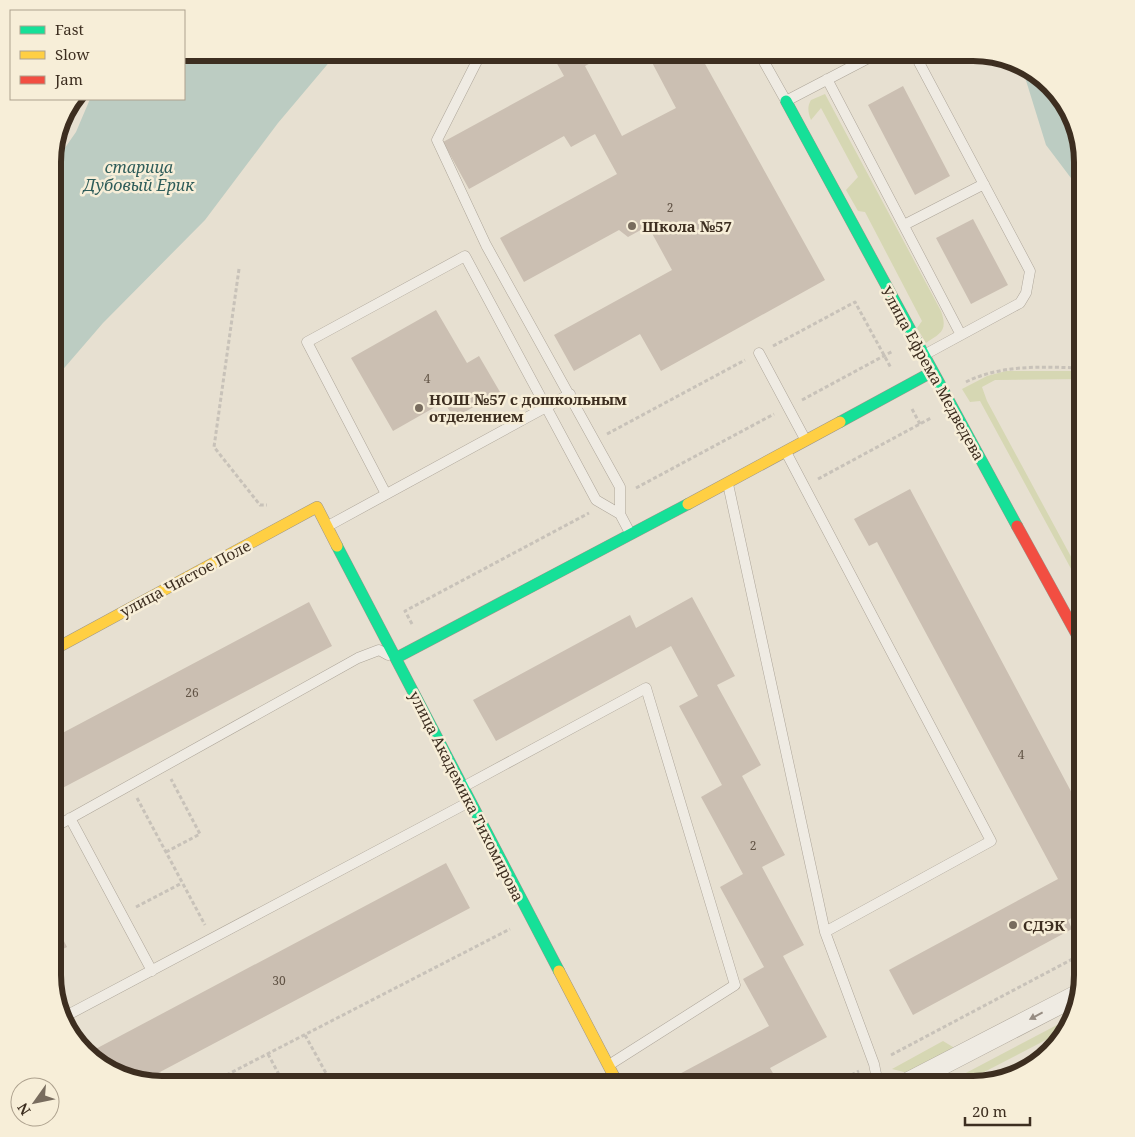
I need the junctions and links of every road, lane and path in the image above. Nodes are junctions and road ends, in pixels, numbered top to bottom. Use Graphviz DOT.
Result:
graph roads {
  1 [pos="477,61"];
  2 [pos="764,61"];
  3 [pos="862,61"];
  4 [pos="918,61"];
  5 [pos="827,79"];
  6 [pos="786,100"];
  7 [pos="984,184"];
  8 [pos="904,226"];
  9 [pos="239,269"];
  10 [pos="961,335"];
  11 [pos="914,340"];
  12 [pos="759,353"];
  13 [pos="923,355"];
  14 [pos="884,356"];
  15 [pos="1074,368"];
  16 [pos="932,372"];
  17 [pos="963,383"];
  18 [pos="901,388"];
  19 [pos="570,394"];
  20 [pos="546,407"];
  21 [pos="788,407"];
  22 [pos="952,408"];
  23 [pos="920,424"];
  24 [pos="595,440"];
  25 [pos="805,440"];
  26 [pos="786,451"];
  27 [pos="728,482"];
  28 [pos="804,486"];
  29 [pos="386,494"];
  30 [pos="620,496"];
  31 [pos="604,505"];
  32 [pos="269,506"];
  33 [pos="317,507"];
  34 [pos="620,514"];
  35 [pos="327,526"];
  36 [pos="630,534"];
  37 [pos="1074,629"];
  38 [pos="422,644"];
  39 [pos="61,646"];
  40 [pos="396,658"];
  41 [pos="164,766"];
  42 [pos="130,785"];
  43 [pos="463,787"];
  44 [pos="470,801"];
  45 [pos="70,818"];
  46 [pos="61,823"];
  47 [pos="166,852"];
  48 [pos="182,883"];
  49 [pos="122,915"];
  50 [pos="530,918"];
  51 [pos="825,932"];
  52 [pos="212,939"];
  53 [pos="1074,958"];
  54 [pos="152,971"];
  55 [pos="1071,998"];
  56 [pos="70,1014"];
  57 [pos="305,1035"];
  58 [pos="268,1054"];
  59 [pos="891,1055"];
  60 [pos="608,1066"];
  61 [pos="862,1070"];
  62 [pos="225,1076"];
  63 [pos="280,1076"];
  64 [pos="328,1076"];
  65 [pos="611,1076"];
  66 [pos="850,1076"];
  67 [pos="876,1076"];
  68 [pos="920,1076"];
  1 -- 19 [label="lane"];
  2 -- 6 [label="lane"];
  3 -- 5 [label="lane"];
  4 -- 7 [label="lane"];
  5 -- 6 [label="lane"];
  5 -- 8 [label="lane"];
  6 -- 11 [label="street, Улица Ефрема Медведева"];
  7 -- 8 [label="lane"];
  7 -- 10 [label="lane"];
  8 -- 10 [label="lane"];
  9 -- 32 [label="path"];
  10 -- 13 [label="lane"];
  11 -- 13 [label="street, Улица Ефрема Медведева"];
  11 -- 14 [label="path"];
  12 -- 14 [label="path"];
  12 -- 21 [label="lane"];
  12 -- 24 [label="path"];
  13 -- 16 [label="street, Улица Ефрема Медведева"];
  14 -- 18 [label="path"];
  14 -- 21 [label="path"];
  15 -- 17 [label="path"];
  16 -- 18 [label="street"];
  16 -- 22 [label="street, Улица Ефрема Медведева"];
  18 -- 23 [label="path"];
  18 -- 25 [label="street"];
  19 -- 20 [label="lane"];
  19 -- 24 [label="lane"];
  20 -- 29 [label="lane"];
  20 -- 29 [label="lane"];
  20 -- 31 [label="lane"];
  21 -- 25 [label="lane"];
  21 -- 30 [label="path"];
  22 -- 23 [label="path"];
  22 -- 37 [label="street, Улица Ефрема Медведева"];
  23 -- 28 [label="path"];
  24 -- 30 [label="lane"];
  25 -- 26 [label="street"];
  26 -- 27 [label="street"];
  26 -- 28 [label="lane"];
  27 -- 36 [label="street"];
  27 -- 51 [label="lane"];
  28 -- 51 [label="lane"];
  29 -- 35 [label="lane"];
  30 -- 34 [label="lane"];
  31 -- 34 [label="lane"];
  31 -- 38 [label="path"];
  33 -- 35 [label="street, улица Академика Тихомирова"];
  33 -- 39 [label="street, улица Чистое Поле"];
  34 -- 36 [label="lane"];
  35 -- 40 [label="street, улица Академика Тихомирова"];
  36 -- 38 [label="street"];
  38 -- 40 [label="street"];
  40 -- 41 [label="lane"];
  40 -- 43 [label="street, улица Академика Тихомирова"];
  41 -- 42 [label="lane"];
  41 -- 47 [label="path"];
  42 -- 45 [label="lane"];
  42 -- 47 [label="path"];
  43 -- 44 [label="street, улица Академика Тихомирова"];
  43 -- 60 [label="lane"];
  44 -- 50 [label="street, улица Академика Тихомирова"];
  44 -- 52 [label="lane"];
  45 -- 46 [label="lane"];
  45 -- 49 [label="lane"];
  47 -- 48 [label="path"];
  48 -- 49 [label="path"];
  48 -- 52 [label="path"];
  49 -- 54 [label="lane"];
  50 -- 57 [label="path"];
  50 -- 60 [label="street, улица Академика Тихомирова"];
  51 -- 67 [label="lane"];
  52 -- 54 [label="lane"];
  53 -- 59 [label="path"];
  54 -- 56 [label="lane"];
  55 -- 68 [label="street, one-way"];
  57 -- 58 [label="path"];
  57 -- 64 [label="path"];
  58 -- 62 [label="path"];
  58 -- 63 [label="path"];
  60 -- 65 [label="street, улица Академика Тихомирова"];
  61 -- 66 [label="path"];
}
